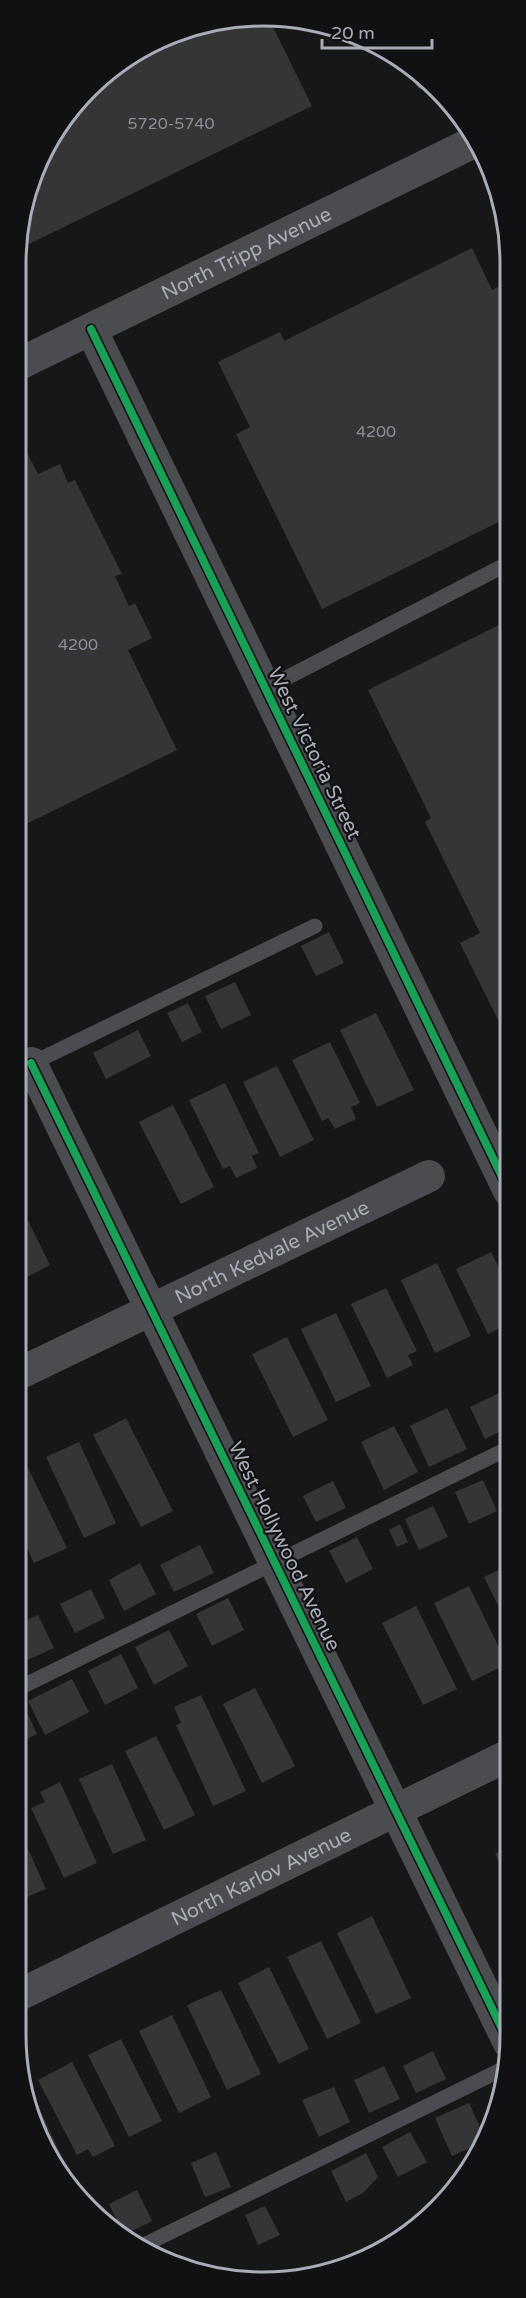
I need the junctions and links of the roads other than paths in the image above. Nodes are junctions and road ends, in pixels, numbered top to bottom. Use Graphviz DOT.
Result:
graph roads {
  1 [pos="469,144"];
  2 [pos="91,329"];
  3 [pos="26,361"];
  4 [pos="500,568"];
  5 [pos="265,688"];
  6 [pos="315,926"];
  7 [pos="26,1066"];
  8 [pos="26,1071"];
  9 [pos="500,1172"];
  10 [pos="429,1176"];
  11 [pos="151,1310"];
  12 [pos="26,1371"];
  13 [pos="500,1452"];
  14 [pos="275,1563"];
  15 [pos="26,1685"];
  16 [pos="500,1759"];
  17 [pos="396,1811"];
  18 [pos="26,1992"];
  19 [pos="500,2025"];
  20 [pos="497,2072"];
  21 [pos="148,2243"];
  1 -- 2 [label="street, North Tripp Avenue"];
  2 -- 3 [label="street, North Tripp Avenue"];
  2 -- 5 [label="street, West Victoria Street"];
  4 -- 5 [label="lane"];
  5 -- 9 [label="street, West Victoria Street"];
  6 -- 7 [label="lane"];
  8 -- 11 [label="street, West Hollywood Avenue"];
  10 -- 11 [label="street, North Kedvale Avenue"];
  11 -- 12 [label="street, North Kedvale Avenue"];
  11 -- 14 [label="street, West Hollywood Avenue"];
  13 -- 14 [label="lane"];
  14 -- 15 [label="lane"];
  14 -- 17 [label="street, West Hollywood Avenue"];
  16 -- 17 [label="street, North Karlov Avenue"];
  17 -- 18 [label="street, North Karlov Avenue"];
  17 -- 19 [label="street, West Hollywood Avenue"];
  20 -- 21 [label="lane"];
}
